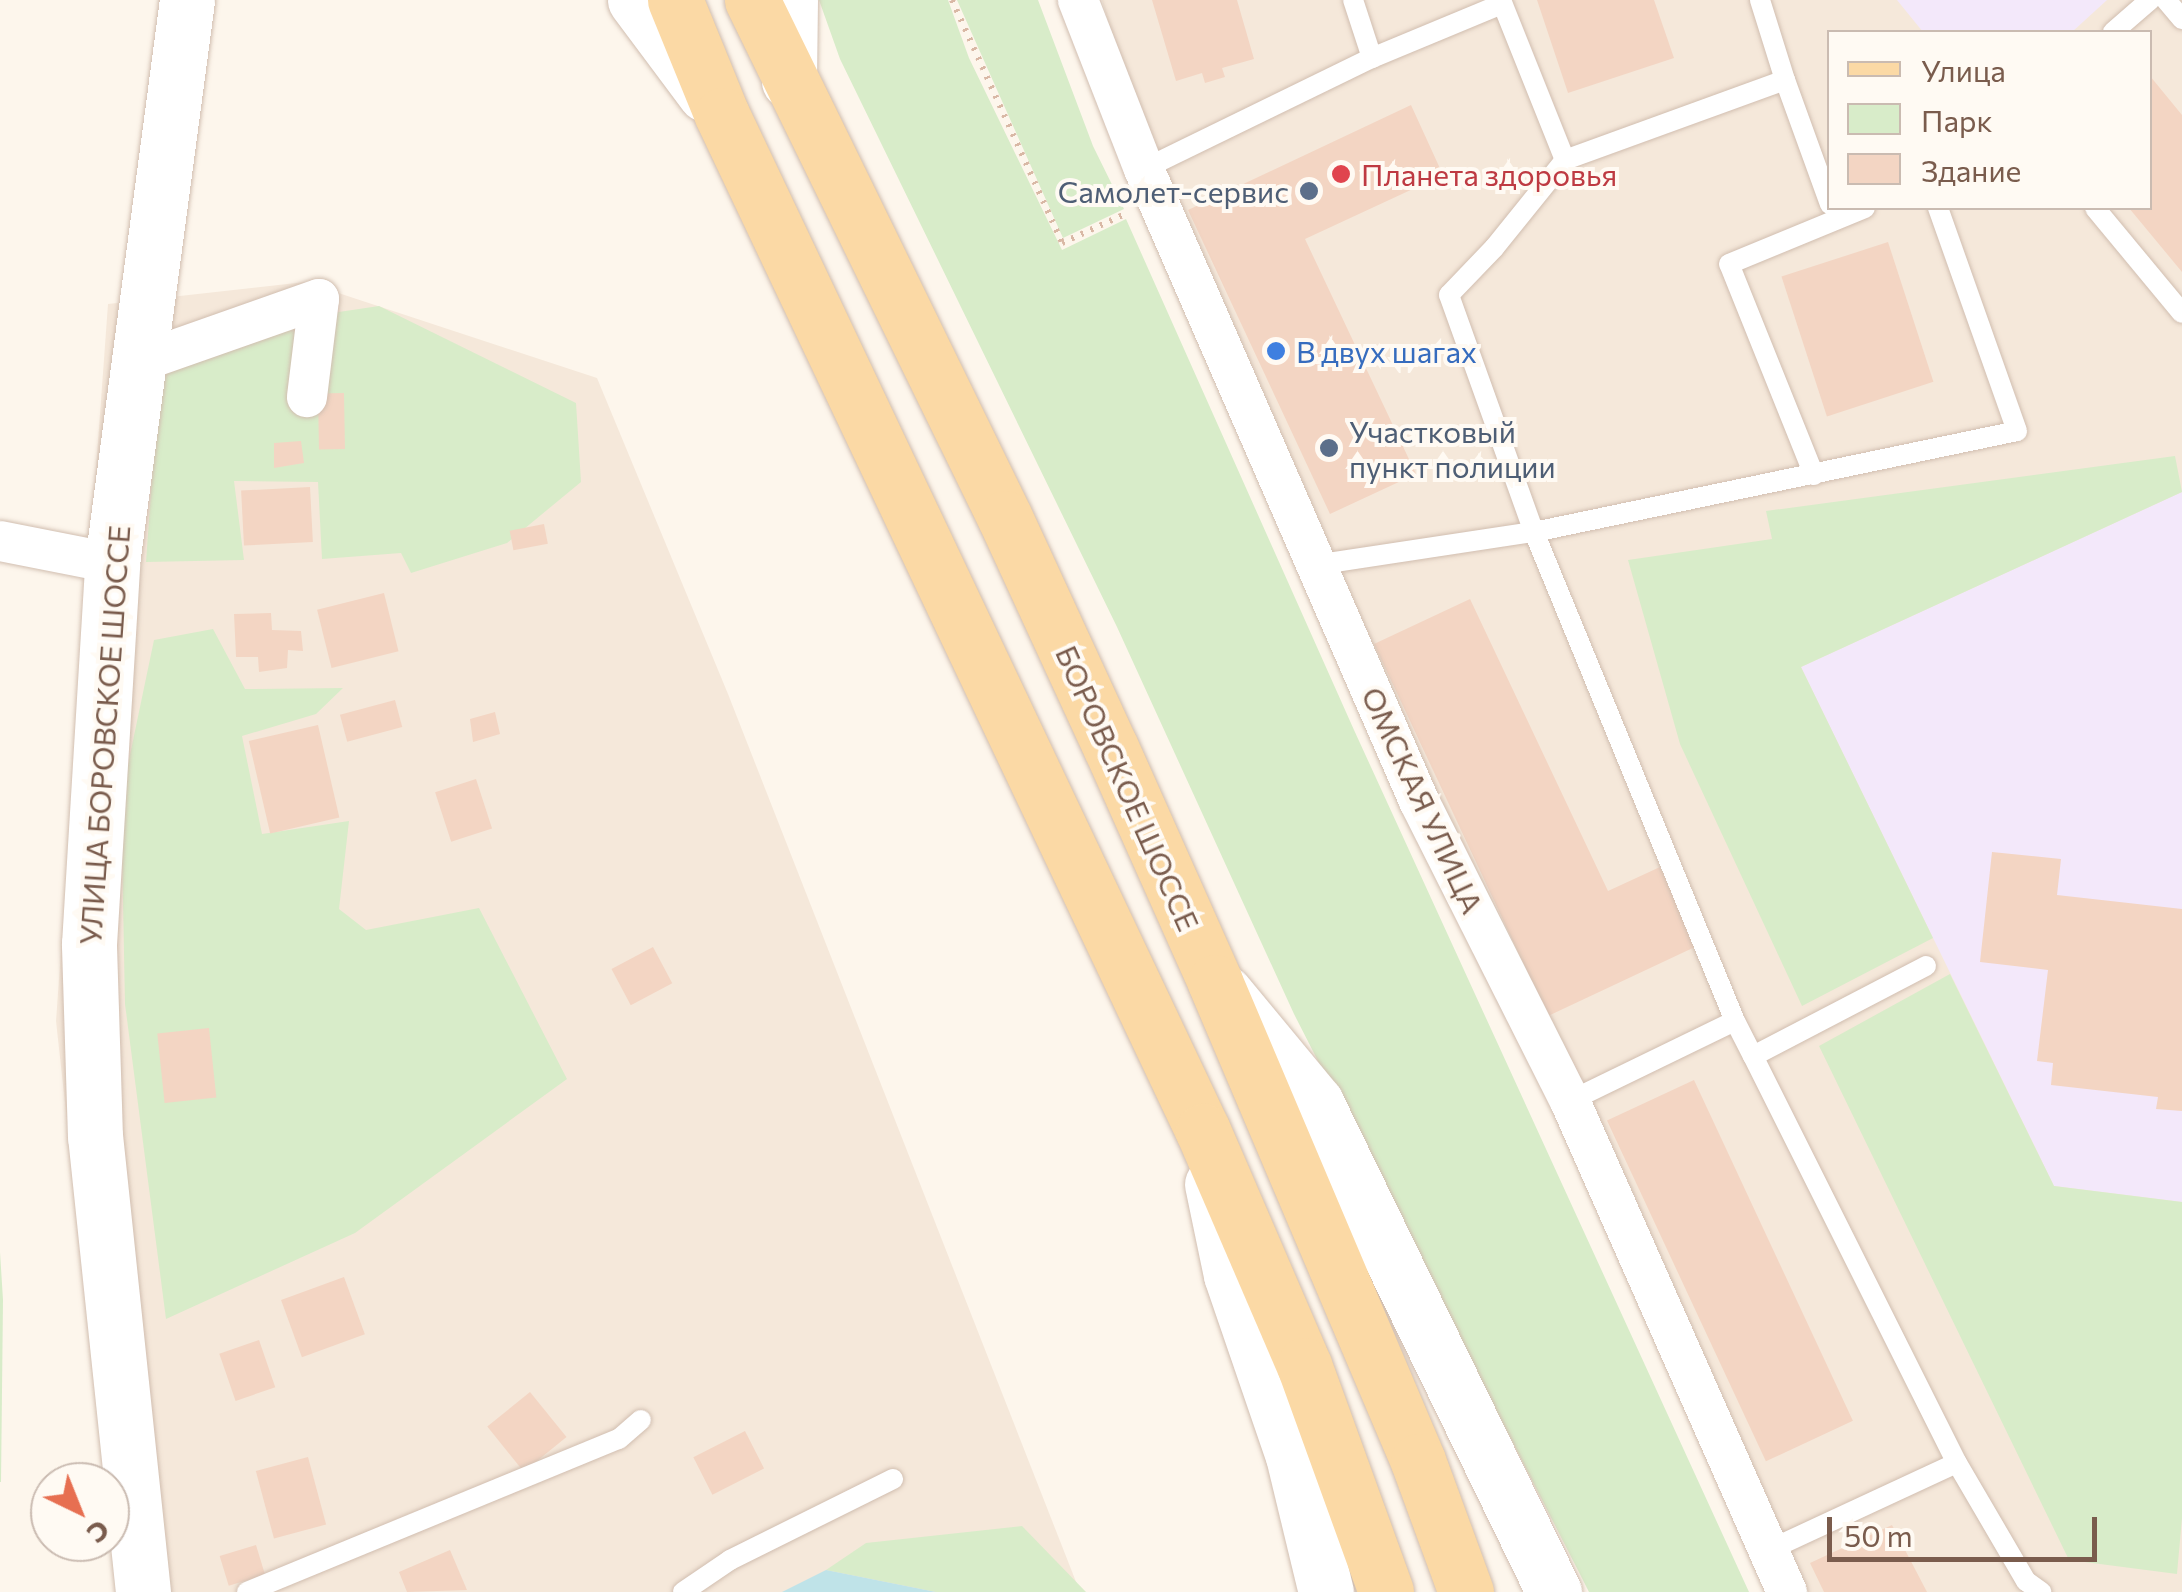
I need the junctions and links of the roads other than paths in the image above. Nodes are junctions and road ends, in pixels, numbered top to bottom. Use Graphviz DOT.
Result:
graph roads {
  1 [pos="187,0"];
  2 [pos="636,0"];
  3 [pos="676,0"];
  4 [pos="752,0"];
  5 [pos="790,0"];
  6 [pos="1078,0"];
  7 [pos="1353,0"];
  8 [pos="1760,0"];
  9 [pos="2150,0"];
  10 [pos="2166,0"];
  11 [pos="1502,2"];
  12 [pos="2182,19"];
  13 [pos="2115,30"];
  14 [pos="1372,58"];
  15 [pos="1785,80"];
  16 [pos="789,81"];
  17 [pos="722,114"];
  18 [pos="1565,160"];
  19 [pos="1144,169"];
  20 [pos="1827,196"];
  21 [pos="1832,210"];
  22 [pos="1939,210"];
  23 [pos="2096,210"];
  24 [pos="2182,313"];
  25 [pos="138,362"];
  26 [pos="307,396"];
  27 [pos="1814,475"];
  28 [pos="1534,532"];
  29 [pos="0,541"];
  30 [pos="112,563"];
  31 [pos="1316,566"];
  32 [pos="1926,966"];
  33 [pos="1216,982"];
  34 [pos="1735,1020"];
  35 [pos="1753,1056"];
  36 [pos="1570,1101"];
  37 [pos="1204,1132"];
  38 [pos="641,1420"];
  39 [pos="1957,1463"];
  40 [pos="893,1479"];
  41 [pos="1767,1550"];
  42 [pos="143,1592"];
  43 [pos="247,1592"];
  44 [pos="683,1592"];
  45 [pos="1326,1592"];
  46 [pos="1386,1592"];
  47 [pos="1466,1592"];
  48 [pos="1554,1592"];
  49 [pos="1787,1592"];
  50 [pos="2042,1592"];
  1 -- 25 [label="street, УЛИЦА БОРОВСКОЕ ШОССЕ"];
  2 -- 17 [label="street"];
  3 -- 17 [label="main road"];
  4 -- 16 [label="main road, БОРОВСКОЕ ШОССЕ"];
  5 -- 16 [label="street"];
  6 -- 19 [label="street, ОМСКАЯ УЛИЦА"];
  7 -- 14 [label="lane"];
  8 -- 15 [label="lane"];
  9 -- 13 [label="lane"];
  10 -- 12 [label="lane"];
  11 -- 14 [label="lane"];
  11 -- 18 [label="lane"];
  14 -- 19 [label="lane"];
  15 -- 18 [label="lane"];
  15 -- 20 [label="lane"];
  16 -- 33 [label="main road, БОРОВСКОЕ ШОССЕ"];
  17 -- 37 [label="main road"];
  18 -- 28 [label="lane"];
  19 -- 31 [label="street, ОМСКАЯ УЛИЦА"];
  21 -- 27 [label="lane"];
  22 -- 27 [label="lane"];
  23 -- 24 [label="lane"];
  25 -- 26 [label="street"];
  25 -- 30 [label="street, УЛИЦА БОРОВСКОЕ ШОССЕ"];
  27 -- 28 [label="lane"];
  28 -- 31 [label="lane"];
  28 -- 34 [label="lane"];
  29 -- 30 [label="street"];
  30 -- 42 [label="street, УЛИЦА БОРОВСКОЕ ШОССЕ"];
  31 -- 36 [label="street, ОМСКАЯ УЛИЦА"];
  32 -- 35 [label="lane"];
  33 -- 47 [label="main road, БОРОВСКОЕ ШОССЕ"];
  33 -- 48 [label="street"];
  34 -- 35 [label="lane"];
  34 -- 36 [label="lane"];
  35 -- 39 [label="lane"];
  36 -- 41 [label="street, ОМСКАЯ УЛИЦА"];
  37 -- 45 [label="street"];
  37 -- 46 [label="main road"];
  38 -- 43 [label="lane"];
  39 -- 41 [label="lane"];
  39 -- 50 [label="lane"];
  40 -- 44 [label="lane"];
  41 -- 49 [label="street, ОМСКАЯ УЛИЦА"];
}
